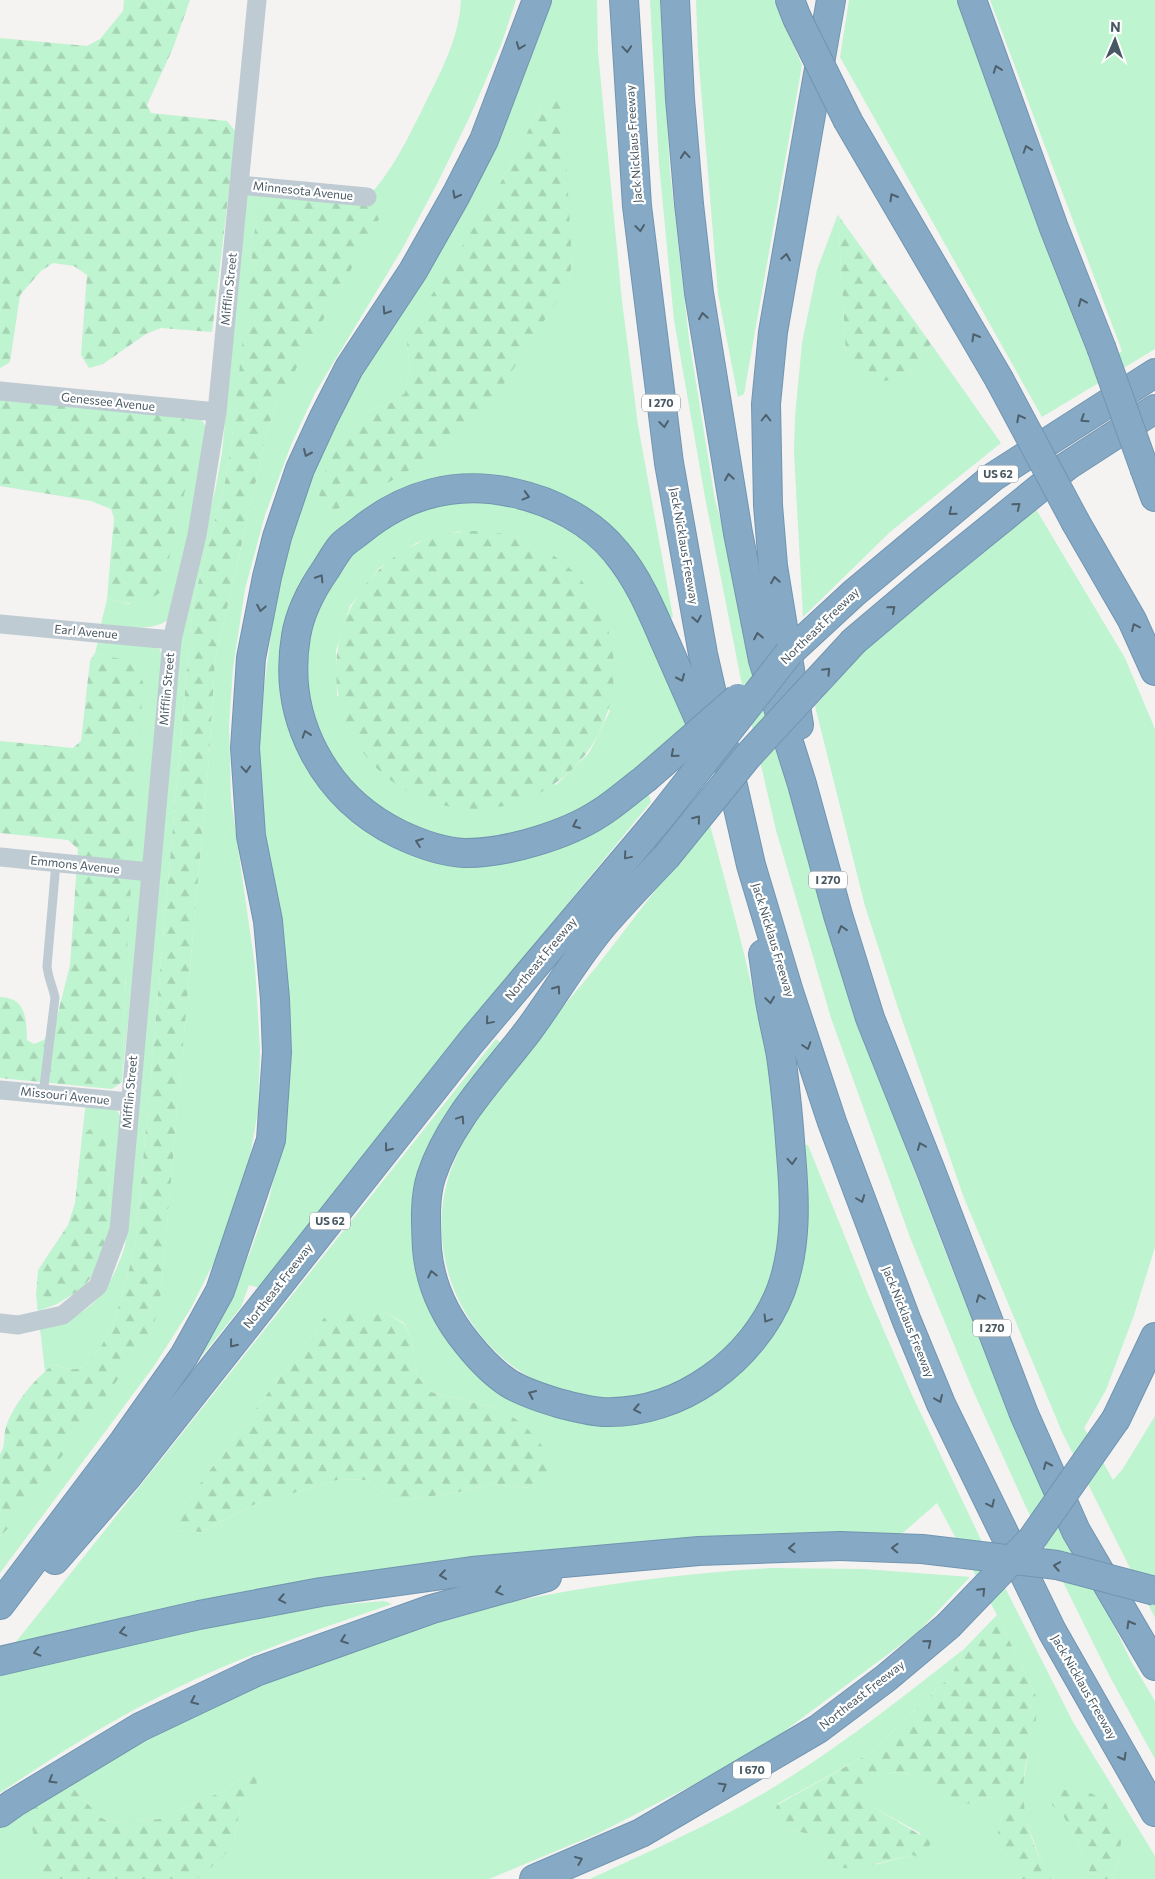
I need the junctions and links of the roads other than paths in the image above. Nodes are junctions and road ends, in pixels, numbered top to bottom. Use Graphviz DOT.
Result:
graph roads {
  1 [pos="257,0"];
  2 [pos="537,0"];
  3 [pos="624,0"];
  4 [pos="675,0"];
  5 [pos="831,0"];
  6 [pos="972,0"];
  7 [pos="794,9"];
  8 [pos="239,185"];
  9 [pos="367,197"];
  10 [pos="1155,373"];
  11 [pos="0,391"];
  12 [pos="1155,409"];
  13 [pos="217,412"];
  14 [pos="1155,497"];
  15 [pos="0,624"];
  16 [pos="172,640"];
  17 [pos="789,653"];
  18 [pos="1155,671"];
  19 [pos="802,784"];
  20 [pos="735,800"];
  21 [pos="0,857"];
  22 [pos="56,863"];
  23 [pos="750,865"];
  24 [pos="150,872"];
  25 [pos="0,1090"];
  26 [pos="43,1094"];
  27 [pos="129,1102"];
  28 [pos="9,1324"];
  29 [pos="1155,1337"];
  30 [pos="1155,1376"];
  31 [pos="1116,1419"];
  32 [pos="613,1559"];
  33 [pos="1155,1590"];
  34 [pos="0,1605"];
  35 [pos="0,1622"];
  36 [pos="0,1661"];
  37 [pos="1155,1666"];
  38 [pos="1155,1812"];
  39 [pos="0,1813"];
  40 [pos="534,1879"];
  1 -- 8 [label="street, Mifflin Street"];
  2 -- 34 [label="highway, one-way"];
  3 -- 20 [label="highway, Jack Nicklaus Freeway / I 270, one-way"];
  19 -- 4 [label="highway, I 270, one-way"];
  19 -- 5 [label="highway, one-way"];
  14 -- 6 [label="highway, one-way, bridge"];
  18 -- 7 [label="highway, one-way, bridge"];
  8 -- 9 [label="street, Minnesota Avenue"];
  8 -- 13 [label="street, Mifflin Street"];
  10 -- 17 [label="highway, Northeast Freeway / US 62, one-way"];
  11 -- 13 [label="street, Genessee Avenue"];
  23 -- 12 [label="highway, one-way, bridge"];
  13 -- 16 [label="street, Mifflin Street"];
  15 -- 16 [label="street, Earl Avenue"];
  16 -- 24 [label="street, Mifflin Street"];
  17 -- 20 [label="highway, one-way, bridge"];
  17 -- 35 [label="highway, Northeast Freeway / US 62, one-way, bridge"];
  37 -- 19 [label="highway, I 270, one-way"];
  20 -- 23 [label="highway, Jack Nicklaus Freeway / I 270"];
  21 -- 22 [label="street, Emmons Avenue"];
  22 -- 24 [label="street, Emmons Avenue"];
  22 -- 26 [label="lane"];
  23 -- 38 [label="highway, Jack Nicklaus Freeway / I 270, one-way"];
  24 -- 27 [label="street, Mifflin Street"];
  25 -- 26 [label="street, Missouri Avenue"];
  26 -- 27 [label="street, Missouri Avenue"];
  27 -- 28 [label="street, Mifflin Street"];
  29 -- 31 [label="highway"];
  30 -- 31 [label="highway"];
  40 -- 31 [label="highway, Northeast Freeway / I 670, one-way, bridge"];
  33 -- 32 [label="highway, one-way, bridge"];
  32 -- 36 [label="highway, one-way"];
  32 -- 39 [label="highway, one-way"];
}
